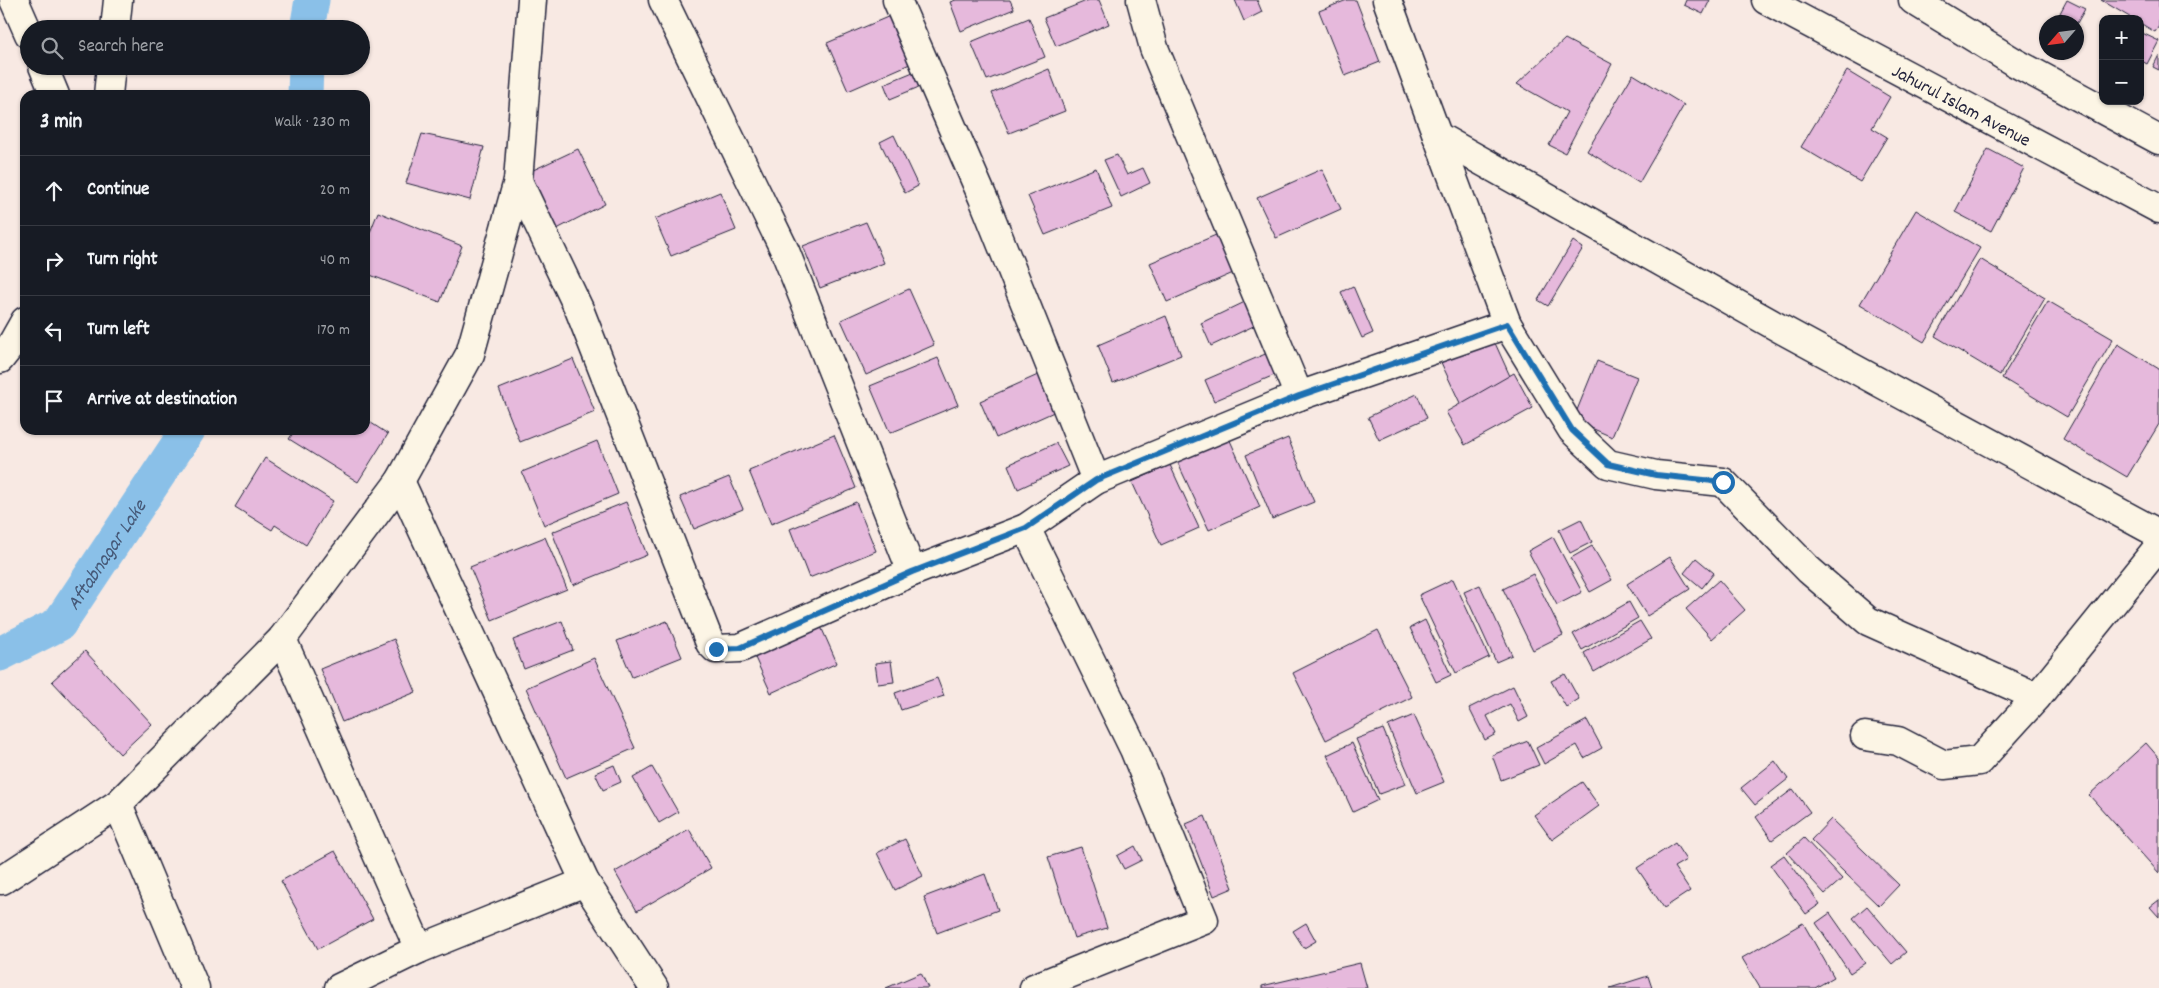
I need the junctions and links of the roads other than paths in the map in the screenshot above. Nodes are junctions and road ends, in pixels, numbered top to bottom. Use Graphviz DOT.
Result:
graph roads {
  1 [pos="14,0"];
  2 [pos="118,0"];
  3 [pos="532,0"];
  4 [pos="663,0"];
  5 [pos="897,0"];
  6 [pos="1141,0"];
  7 [pos="1387,0"];
  8 [pos="1766,0"];
  9 [pos="1913,0"];
  10 [pos="23,20"];
  11 [pos="116,20"];
  12 [pos="47,75"];
  13 [pos="110,75"];
  14 [pos="53,90"];
  15 [pos="109,90"];
  16 [pos="1437,136"];
  17 [pos="2159,140"];
  18 [pos="518,181"];
  19 [pos="2159,209"];
  20 [pos="1507,324"];
  21 [pos="20,329"];
  22 [pos="0,359"];
  23 [pos="1299,396"];
  24 [pos="1096,480"];
  25 [pos="400,481"];
  26 [pos="1026,528"];
  27 [pos="2159,534"];
  28 [pos="2159,546"];
  29 [pos="912,572"];
  30 [pos="282,639"];
  31 [pos="2037,697"];
  32 [pos="1864,736"];
  33 [pos="118,804"];
  34 [pos="2,880"];
  35 [pos="585,882"];
  36 [pos="419,949"];
  37 [pos="196,988"];
  38 [pos="339,988"];
  39 [pos="654,988"];
  40 [pos="1034,988"];
  1 -- 10 [label="street"];
  2 -- 11 [label="street"];
  3 -- 18 [label="street"];
  4 -- 29 [label="street"];
  5 -- 24 [label="street"];
  6 -- 23 [label="street"];
  7 -- 16 [label="street"];
  8 -- 19 [label="street, Jahurul Islam Avenue"];
  9 -- 17 [label="street"];
  12 -- 14 [label="street"];
  13 -- 15 [label="street"];
  16 -- 20 [label="street"];
  16 -- 27 [label="street"];
  18 -- 25 [label="street"];
  18 -- 29 [label="street"];
  20 -- 23 [label="street"];
  20 -- 31 [label="street"];
  21 -- 22 [label="street"];
  23 -- 24 [label="street"];
  24 -- 26 [label="street"];
  25 -- 30 [label="street"];
  25 -- 35 [label="street"];
  26 -- 29 [label="street"];
  26 -- 40 [label="street"];
  28 -- 31 [label="street"];
  30 -- 33 [label="street"];
  30 -- 36 [label="street"];
  31 -- 32 [label="street"];
  33 -- 34 [label="street"];
  33 -- 37 [label="street"];
  35 -- 36 [label="street"];
  35 -- 39 [label="street"];
  36 -- 38 [label="street"];
}
